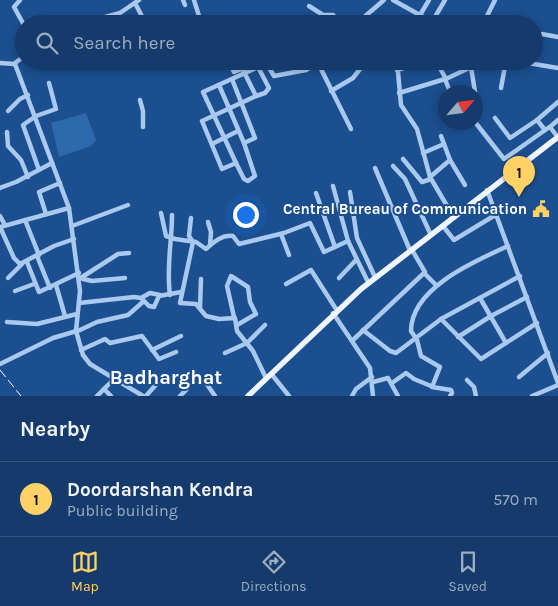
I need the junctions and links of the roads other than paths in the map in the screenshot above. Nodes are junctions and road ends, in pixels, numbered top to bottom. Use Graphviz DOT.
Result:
graph roads {
  1 [pos="20,0"];
  2 [pos="194,0"];
  3 [pos="384,0"];
  4 [pos="393,0"];
  5 [pos="406,0"];
  6 [pos="429,0"];
  7 [pos="445,0"];
  8 [pos="495,0"];
  9 [pos="137,1"];
  10 [pos="403,5"];
  11 [pos="309,6"];
  12 [pos="18,15"];
  13 [pos="113,15"];
  14 [pos="142,15"];
  15 [pos="199,15"];
  16 [pos="323,15"];
  17 [pos="366,15"];
  18 [pos="420,15"];
  19 [pos="438,15"];
  20 [pos="488,15"];
  21 [pos="543,34"];
  22 [pos="558,37"];
  23 [pos="0,63"];
  24 [pos="15,64"];
  25 [pos="543,65"];
  26 [pos="558,68"];
  27 [pos="18,70"];
  28 [pos="250,70"];
  29 [pos="260,70"];
  30 [pos="270,70"];
  31 [pos="306,70"];
  32 [pos="321,70"];
  33 [pos="360,70"];
  34 [pos="397,70"];
  35 [pos="440,70"];
  36 [pos="464,70"];
  37 [pos="471,70"];
  38 [pos="504,70"];
  39 [pos="244,72"];
  40 [pos="274,76"];
  41 [pos="445,79"];
  42 [pos="232,80"];
  43 [pos="49,83"];
  44 [pos="268,83"];
  45 [pos="219,85"];
  46 [pos="447,85"];
  47 [pos="474,85"];
  48 [pos="501,88"];
  49 [pos="331,91"];
  50 [pos="399,93"];
  51 [pos="28,95"];
  52 [pos="256,96"];
  53 [pos="140,100"];
  54 [pos="558,102"];
  55 [pos="241,103"];
  56 [pos="229,108"];
  57 [pos="8,111"];
  58 [pos="214,115"];
  59 [pos="36,116"];
  60 [pos="496,118"];
  61 [pos="537,120"];
  62 [pos="558,120"];
  63 [pos="143,127"];
  64 [pos="548,128"];
  65 [pos="351,129"];
  66 [pos="480,130"];
  67 [pos="238,131"];
  68 [pos="7,132"];
  69 [pos="557,135"];
  70 [pos="441,136"];
  71 [pos="225,138"];
  72 [pos="244,143"];
  73 [pos="212,144"];
  74 [pos="444,144"];
  75 [pos="423,153"];
  76 [pos="403,159"];
  77 [pos="450,160"];
  78 [pos="52,163"];
  79 [pos="236,163"];
  80 [pos="393,166"];
  81 [pos="376,168"];
  82 [pos="39,170"];
  83 [pos="28,176"];
  84 [pos="431,178"];
  85 [pos="60,182"];
  86 [pos="465,185"];
  87 [pos="333,186"];
  88 [pos="0,188"];
  89 [pos="488,191"];
  90 [pos="350,192"];
  91 [pos="316,194"];
  92 [pos="128,206"];
  93 [pos="69,208"];
  94 [pos="46,214"];
  95 [pos="161,214"];
  96 [pos="497,214"];
  97 [pos="172,215"];
  98 [pos="0,216"];
  99 [pos="453,216"];
  100 [pos="191,218"];
  101 [pos="25,220"];
  102 [pos="208,222"];
  103 [pos="6,226"];
  104 [pos="72,226"];
  105 [pos="444,226"];
  106 [pos="430,232"];
  107 [pos="281,234"];
  108 [pos="172,238"];
  109 [pos="74,239"];
  110 [pos="348,241"];
  111 [pos="192,242"];
  112 [pos="210,245"];
  113 [pos="508,246"];
  114 [pos="335,247"];
  115 [pos="410,249"];
  116 [pos="129,252"];
  117 [pos="38,255"];
  118 [pos="289,255"];
  119 [pos="356,260"];
  120 [pos="24,263"];
  121 [pos="425,272"];
  122 [pos="78,273"];
  123 [pos="374,275"];
  124 [pos="520,276"];
  125 [pos="8,278"];
  126 [pos="125,278"];
  127 [pos="339,278"];
  128 [pos="80,279"];
  129 [pos="201,279"];
  130 [pos="368,280"];
  131 [pos="34,284"];
  132 [pos="286,284"];
  133 [pos="56,285"];
  134 [pos="436,285"];
  135 [pos="50,288"];
  136 [pos="15,291"];
  137 [pos="181,292"];
  138 [pos="160,295"];
  139 [pos="170,295"];
  140 [pos="528,297"];
  141 [pos="480,298"];
  142 [pos="142,299"];
  143 [pos="79,303"];
  144 [pos="200,308"];
  145 [pos="335,311"];
  146 [pos="77,314"];
  147 [pos="65,316"];
  148 [pos="491,316"];
  149 [pos="234,317"];
  150 [pos="441,319"];
  151 [pos="7,322"];
  152 [pos="537,323"];
  153 [pos="237,325"];
  154 [pos="265,325"];
  155 [pos="363,330"];
  156 [pos="76,331"];
  157 [pos="181,336"];
  158 [pos="415,337"];
  159 [pos="458,338"];
  160 [pos="353,340"];
  161 [pos="247,343"];
  162 [pos="506,343"];
  163 [pos="82,350"];
  164 [pos="152,350"];
  165 [pos="176,352"];
  166 [pos="225,353"];
  167 [pos="548,353"];
  168 [pos="0,364"];
  169 [pos="270,377"];
  170 [pos="519,377"];
  171 [pos="114,379"];
  172 [pos="160,380"];
  173 [pos="204,380"];
  174 [pos="373,380"];
  175 [pos="467,380"];
  176 [pos="392,383"];
  177 [pos="558,384"];
  178 [pos="432,386"];
  179 [pos="187,388"];
  180 [pos="104,389"];
  181 [pos="96,396"];
  182 [pos="111,396"];
  183 [pos="144,396"];
  184 [pos="180,396"];
  185 [pos="215,396"];
  186 [pos="248,396"];
  187 [pos="252,396"];
  188 [pos="289,396"];
  189 [pos="352,396"];
  190 [pos="373,396"];
  191 [pos="398,396"];
  192 [pos="450,396"];
  193 [pos="476,396"];
  194 [pos="532,396"];
  1 -- 12 [label="street"];
  2 -- 15 [label="street"];
  3 -- 17 [label="street"];
  4 -- 10 [label="street"];
  5 -- 10 [label="street"];
  6 -- 18 [label="street"];
  7 -- 19 [label="street"];
  8 -- 20 [label="street"];
  9 -- 13 [label="street"];
  9 -- 14 [label="street"];
  10 -- 18 [label="street"];
  11 -- 16 [label="street"];
  21 -- 22 [label="street"];
  23 -- 24 [label="street"];
  25 -- 26 [label="street"];
  27 -- 51 [label="street"];
  28 -- 39 [label="street"];
  29 -- 44 [label="street"];
  30 -- 40 [label="street"];
  31 -- 40 [label="street"];
  32 -- 49 [label="street"];
  33 -- 49 [label="street"];
  34 -- 50 [label="street"];
  35 -- 41 [label="street"];
  36 -- 41 [label="street"];
  37 -- 47 [label="street"];
  38 -- 48 [label="street"];
  39 -- 42 [label="street"];
  39 -- 52 [label="street"];
  40 -- 44 [label="street"];
  41 -- 46 [label="street"];
  41 -- 50 [label="street"];
  42 -- 45 [label="street"];
  42 -- 55 [label="street"];
  43 -- 59 [label="street"];
  44 -- 52 [label="street"];
  45 -- 56 [label="street"];
  45 -- 58 [label="street"];
  49 -- 65 [label="street"];
  50 -- 75 [label="street"];
  51 -- 57 [label="street"];
  51 -- 59 [label="street"];
  52 -- 55 [label="street"];
  53 -- 63 [label="street"];
  54 -- 61 [label="street"];
  55 -- 56 [label="street"];
  55 -- 72 [label="street"];
  56 -- 58 [label="street"];
  56 -- 67 [label="street"];
  58 -- 71 [label="street"];
  58 -- 73 [label="street"];
  59 -- 78 [label="street"];
  59 -- 82 [label="street"];
  60 -- 61 [label="street"];
  61 -- 64 [label="street"];
  62 -- 64 [label="street"];
  64 -- 66 [label="street"];
  64 -- 69 [label="street"];
  67 -- 71 [label="street"];
  67 -- 72 [label="street"];
  68 -- 83 [label="street"];
  69 -- 89 [label="main road"];
  70 -- 74 [label="street"];
  71 -- 73 [label="street"];
  71 -- 79 [label="street"];
  72 -- 79 [label="street"];
  73 -- 79 [label="street"];
  74 -- 75 [label="street"];
  74 -- 77 [label="street"];
  75 -- 84 [label="street"];
  76 -- 84 [label="street"];
  77 -- 84 [label="street"];
  77 -- 86 [label="street"];
  78 -- 82 [label="street"];
  78 -- 85 [label="street"];
  80 -- 106 [label="street"];
  81 -- 115 [label="street"];
  82 -- 83 [label="street"];
  83 -- 88 [label="street"];
  84 -- 99 [label="street"];
  85 -- 93 [label="street"];
  85 -- 94 [label="street"];
  87 -- 110 [label="street"];
  89 -- 96 [label="street"];
  89 -- 99 [label="main road"];
  89 -- 105 [label="main road"];
  90 -- 123 [label="street"];
  91 -- 114 [label="street"];
  92 -- 104 [label="street"];
  93 -- 94 [label="street"];
  93 -- 104 [label="street"];
  94 -- 101 [label="street"];
  95 -- 108 [label="street"];
  96 -- 105 [label="street"];
  96 -- 113 [label="street"];
  97 -- 108 [label="street"];
  98 -- 103 [label="street"];
  99 -- 106 [label="main road"];
  100 -- 111 [label="street"];
  101 -- 103 [label="street"];
  101 -- 117 [label="street"];
  102 -- 112 [label="street"];
  103 -- 120 [label="street"];
  104 -- 109 [label="street"];
  105 -- 115 [label="main road"];
  106 -- 115 [label="main road"];
  107 -- 112 [label="street"];
  107 -- 114 [label="street"];
  107 -- 118 [label="street"];
  108 -- 111 [label="street"];
  108 -- 139 [label="street"];
  109 -- 117 [label="street"];
  109 -- 122 [label="street"];
  110 -- 114 [label="street"];
  110 -- 119 [label="street"];
  111 -- 112 [label="street"];
  111 -- 137 [label="street"];
  113 -- 124 [label="street"];
  113 -- 134 [label="street"];
  115 -- 121 [label="street"];
  115 -- 123 [label="main road"];
  115 -- 145 [label="main road"];
  116 -- 128 [label="street"];
  117 -- 120 [label="street"];
  117 -- 135 [label="street"];
  119 -- 127 [label="street"];
  119 -- 130 [label="street"];
  120 -- 125 [label="street"];
  120 -- 131 [label="street"];
  121 -- 134 [label="street"];
  121 -- 155 [label="street"];
  122 -- 128 [label="street"];
  122 -- 133 [label="street"];
  123 -- 130 [label="main road"];
  124 -- 140 [label="street"];
  124 -- 141 [label="street"];
  126 -- 128 [label="street"];
  128 -- 143 [label="street"];
  129 -- 144 [label="street"];
  130 -- 145 [label="main road"];
  131 -- 135 [label="street"];
  131 -- 136 [label="street"];
  132 -- 145 [label="street"];
  133 -- 135 [label="street"];
  133 -- 147 [label="street"];
  134 -- 158 [label="street"];
  137 -- 139 [label="street"];
  137 -- 144 [label="street"];
  138 -- 139 [label="street"];
  138 -- 142 [label="street"];
  138 -- 142 [label="street"];
  140 -- 148 [label="street"];
  140 -- 152 [label="street"];
  141 -- 148 [label="street"];
  141 -- 150 [label="street"];
  142 -- 143 [label="street"];
  142 -- 156 [label="street"];
  143 -- 146 [label="street"];
  144 -- 149 [label="street"];
  145 -- 160 [label="street"];
  145 -- 169 [label="main road"];
  146 -- 147 [label="street"];
  146 -- 156 [label="street"];
  147 -- 151 [label="street"];
  148 -- 159 [label="street"];
  148 -- 162 [label="street"];
  149 -- 153 [label="street"];
  149 -- 153 [label="street"];
  150 -- 158 [label="street"];
  150 -- 159 [label="street"];
  152 -- 162 [label="street"];
  152 -- 167 [label="street"];
  153 -- 161 [label="street"];
  154 -- 161 [label="street"];
  155 -- 158 [label="street"];
  155 -- 160 [label="street"];
  156 -- 163 [label="street"];
  156 -- 168 [label="street"];
  157 -- 164 [label="street"];
  158 -- 178 [label="street"];
  159 -- 162 [label="street"];
  160 -- 174 [label="street"];
  161 -- 166 [label="street"];
  161 -- 169 [label="street"];
  163 -- 164 [label="street"];
  163 -- 171 [label="street"];
  164 -- 165 [label="street"];
  167 -- 170 [label="street"];
  167 -- 177 [label="street"];
  169 -- 186 [label="main road"];
  169 -- 187 [label="main road"];
  169 -- 188 [label="street"];
  171 -- 180 [label="street"];
  171 -- 183 [label="street"];
  172 -- 183 [label="street"];
  173 -- 185 [label="street"];
  174 -- 176 [label="street"];
  174 -- 189 [label="street"];
  174 -- 190 [label="street"];
  175 -- 193 [label="street"];
  176 -- 178 [label="street"];
  176 -- 191 [label="street"];
  177 -- 194 [label="street"];
  178 -- 192 [label="street"];
  179 -- 184 [label="street"];
  180 -- 181 [label="street"];
  180 -- 182 [label="street"];
}
